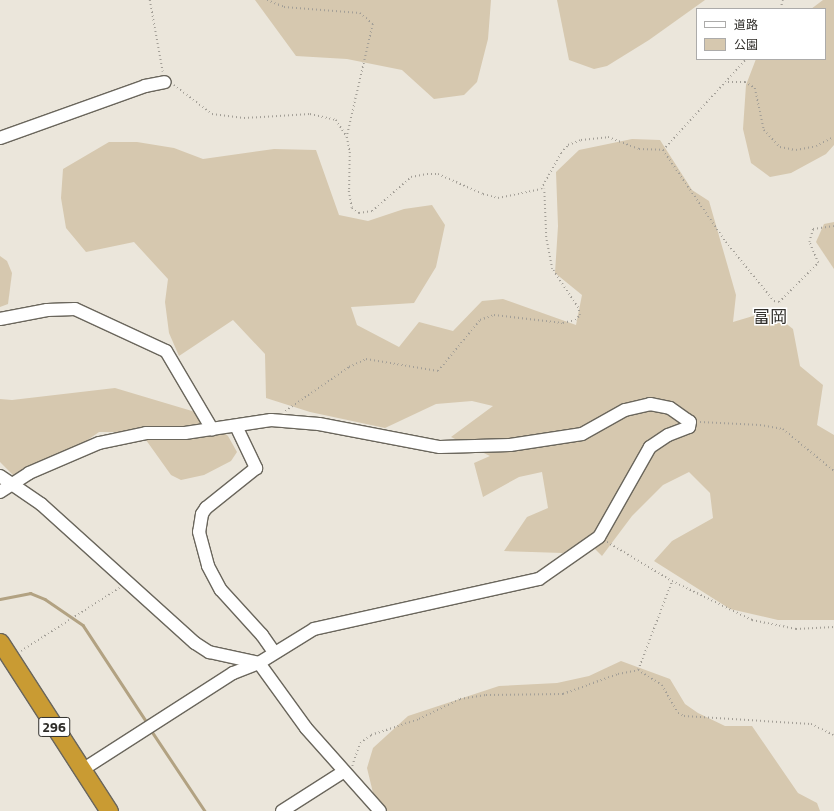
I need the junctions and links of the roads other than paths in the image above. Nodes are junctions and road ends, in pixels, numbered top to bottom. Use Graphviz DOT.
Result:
graph roads {
  1 [pos="165,82"];
  2 [pos="0,138"];
  3 [pos="0,318"];
  4 [pos="236,426"];
  5 [pos="212,429"];
  6 [pos="0,476"];
  7 [pos="11,485"];
  8 [pos="0,492"];
  9 [pos="0,642"];
  10 [pos="274,652"];
  11 [pos="259,663"];
  12 [pos="82,770"];
  13 [pos="343,772"];
  14 [pos="109,811"];
  15 [pos="282,811"];
  16 [pos="380,811"];
  1 -- 2 [label="street"];
  3 -- 5 [label="street"];
  4 -- 5 [label="street"];
  4 -- 10 [label="street"];
  4 -- 10 [label="street"];
  5 -- 7 [label="street"];
  6 -- 7 [label="street"];
  7 -- 8 [label="street"];
  7 -- 11 [label="street"];
  9 -- 12 [label="highway, 296"];
  10 -- 11 [label="street"];
  11 -- 12 [label="street"];
  11 -- 13 [label="street"];
  12 -- 14 [label="highway, 296"];
  13 -- 15 [label="street"];
  13 -- 16 [label="street"];
}
